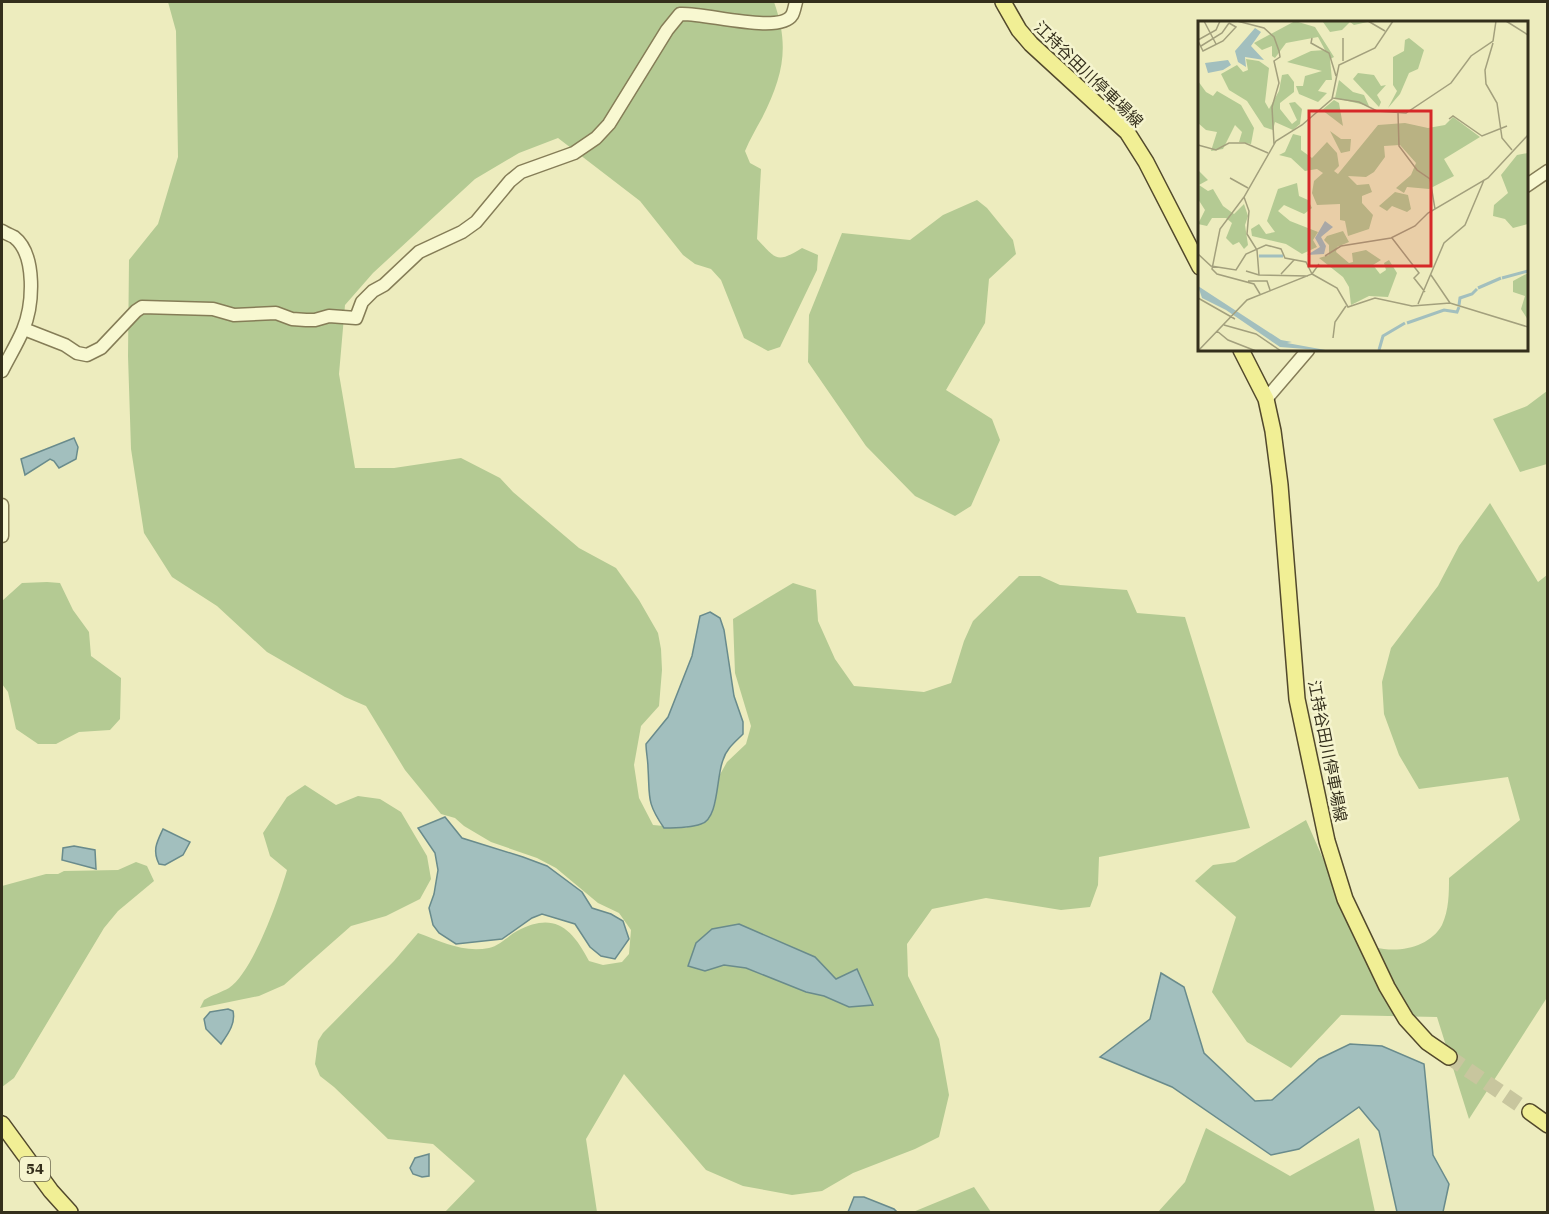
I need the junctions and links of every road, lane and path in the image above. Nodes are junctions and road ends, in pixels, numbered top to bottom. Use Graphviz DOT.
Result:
graph roads {
  1 [pos="796,2"];
  2 [pos="1003,2"];
  3 [pos="1548,171"];
  4 [pos="1528,185"];
  5 [pos="2,231"];
  6 [pos="1198,263"];
  7 [pos="24,329"];
  8 [pos="1242,351"];
  9 [pos="1307,351"];
  10 [pos="2,371"];
  11 [pos="1266,399"];
  12 [pos="2,505"];
  13 [pos="2,536"];
  14 [pos="1449,1057"];
  15 [pos="1530,1112"];
  16 [pos="2,1124"];
  17 [pos="1548,1125"];
  18 [pos="70,1212"];
  1 -- 7 [label="street"];
  2 -- 6 [label="main road, 江持谷田川停車場線"];
  3 -- 4 [label="street"];
  5 -- 7 [label="street"];
  7 -- 10 [label="street"];
  8 -- 11 [label="main road, 江持谷田川停車場線"];
  9 -- 11 [label="street"];
  11 -- 14 [label="main road, 江持谷田川停車場線"];
  12 -- 13 [label="street"];
  15 -- 17 [label="main road"];
  16 -- 18 [label="main road, 54"];
}
